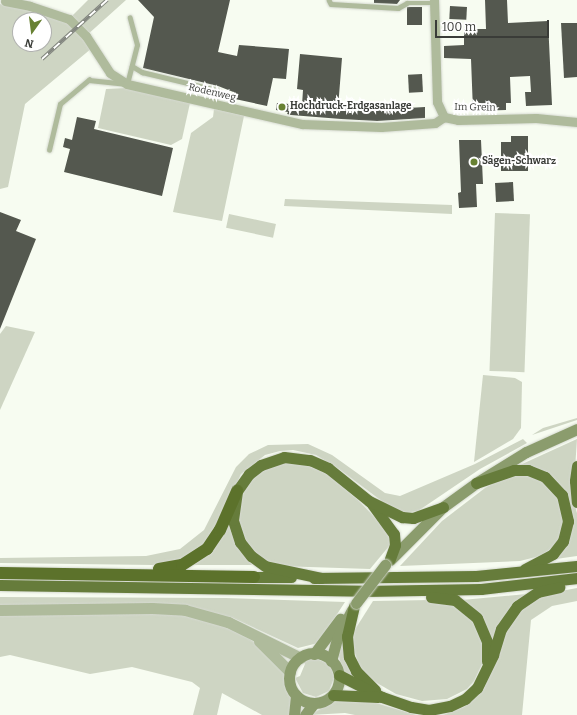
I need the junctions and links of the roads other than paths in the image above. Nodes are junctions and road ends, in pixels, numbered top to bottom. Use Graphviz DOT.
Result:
graph roads {
  1 [pos="329,0"];
  2 [pos="5,1"];
  3 [pos="434,1"];
  4 [pos="130,18"];
  5 [pos="132,66"];
  6 [pos="127,84"];
  7 [pos="214,104"];
  8 [pos="444,117"];
  9 [pos="577,122"];
  10 [pos="48,150"];
  11 [pos="577,430"];
  12 [pos="577,466"];
  13 [pos="476,482"];
  14 [pos="237,491"];
  15 [pos="369,501"];
  16 [pos="577,502"];
  17 [pos="443,507"];
  18 [pos="388,562"];
  19 [pos="577,566"];
  20 [pos="0,573"];
  21 [pos="517,573"];
  22 [pos="134,574"];
  23 [pos="254,577"];
  24 [pos="321,578"];
  25 [pos="577,579"];
  26 [pos="0,585"];
  27 [pos="399,591"];
  28 [pos="355,605"];
  29 [pos="0,610"];
  30 [pos="250,633"];
  31 [pos="314,654"];
  32 [pos="301,658"];
  33 [pos="331,661"];
  34 [pos="487,666"];
  35 [pos="290,672"];
  36 [pos="339,675"];
  37 [pos="296,695"];
  38 [pos="333,695"];
  39 [pos="382,697"];
  40 [pos="314,703"];
  41 [pos="294,715"];
  42 [pos="305,715"];
  1 -- 3 [label="lane"];
  2 -- 6 [label="street, Rodenweg"];
  3 -- 8 [label="street, Im Grein"];
  4 -- 5 [label="lane"];
  5 -- 6 [label="lane"];
  5 -- 7 [label="lane"];
  6 -- 7 [label="street, Rodenweg"];
  6 -- 10 [label="lane"];
  7 -- 8 [label="street, Rodenweg"];
  8 -- 9 [label="street, Im Grein"];
  11 -- 13 [label="main road"];
  12 -- 16 [label="highway"];
  13 -- 17 [label="main road"];
  13 -- 21 [label="highway"];
  14 -- 15 [label="highway"];
  14 -- 22 [label="highway"];
  14 -- 24 [label="highway"];
  15 -- 17 [label="highway"];
  15 -- 18 [label="highway"];
  17 -- 18 [label="main road"];
  18 -- 28 [label="main road, bridge"];
  19 -- 21 [label="highway"];
  20 -- 22 [label="highway"];
  21 -- 24 [label="highway"];
  22 -- 23 [label="highway"];
  23 -- 24 [label="highway"];
  25 -- 27 [label="highway"];
  25 -- 34 [label="highway"];
  26 -- 27 [label="highway"];
  27 -- 34 [label="highway"];
  28 -- 31 [label="main road"];
  28 -- 33 [label="main road"];
  28 -- 39 [label="highway"];
  29 -- 30 [label="street"];
  30 -- 32 [label="street"];
  30 -- 35 [label="street"];
  31 -- 32 [label="main road"];
  31 -- 33 [label="main road"];
  32 -- 35 [label="main road"];
  33 -- 36 [label="main road"];
  34 -- 39 [label="highway"];
  35 -- 37 [label="main road"];
  36 -- 38 [label="main road"];
  36 -- 39 [label="highway"];
  37 -- 40 [label="main road"];
  37 -- 41 [label="main road"];
  38 -- 39 [label="highway"];
  38 -- 40 [label="main road"];
  40 -- 42 [label="main road"];
}
